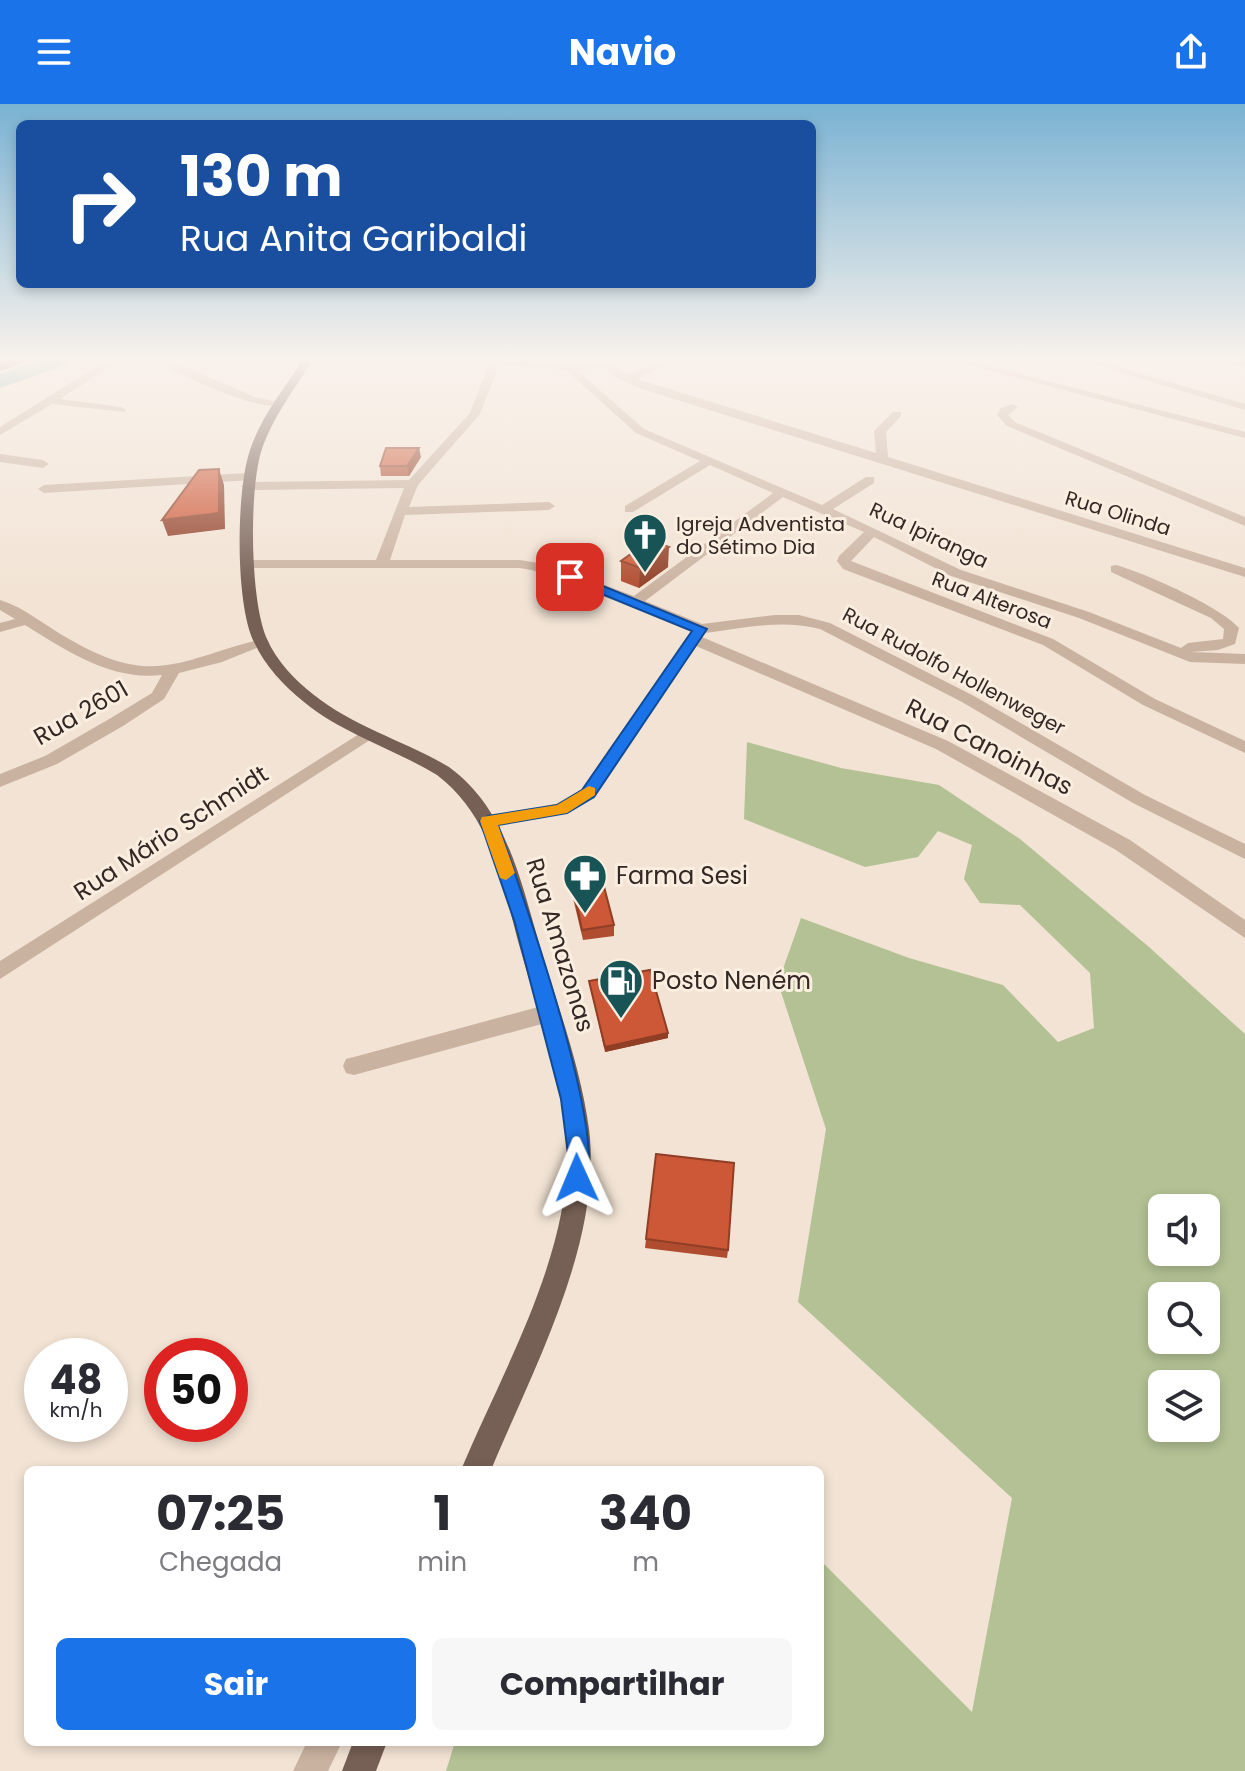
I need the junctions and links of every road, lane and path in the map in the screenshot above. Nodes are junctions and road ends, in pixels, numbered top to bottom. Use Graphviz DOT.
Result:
graph roads {
  1 [pos="261,439"];
  2 [pos="453,439"];
  3 [pos="655,439"];
  4 [pos="818,439"];
  5 [pos="881,439"];
  6 [pos="1046,439"];
  7 [pos="0,458"];
  8 [pos="882,459"];
  9 [pos="709,461"];
  10 [pos="43,464"];
  11 [pos="870,480"];
  12 [pos="248,481"];
  13 [pos="412,484"];
  14 [pos="44,489"];
  15 [pos="782,492"];
  16 [pos="549,506"];
  17 [pos="629,509"];
  18 [pos="824,509"];
  19 [pos="400,511"];
  20 [pos="1245,522"];
  21 [pos="873,531"];
  22 [pos="248,564"];
  23 [pos="382,564"];
  24 [pos="1116,569"];
  25 [pos="1245,573"];
  26 [pos="635,602"];
  27 [pos="0,604"];
  28 [pos="28,620"];
  29 [pos="0,628"];
  30 [pos="697,634"];
  31 [pos="262,643"];
  32 [pos="1168,650"];
  33 [pos="1243,660"];
  34 [pos="173,670"];
  35 [pos="367,734"];
  36 [pos="1245,748"];
  37 [pos="0,781"];
  38 [pos="488,821"];
  39 [pos="1245,852"];
  40 [pos="1245,930"];
  41 [pos="0,971"];
  42 [pos="549,1013"];
  43 [pos="354,1066"];
  44 [pos="478,1466"];
  45 [pos="323,1746"];
  46 [pos="368,1746"];
  47 [pos="310,1771"];
  48 [pos="359,1771"];
  1 -- 12 [label="main road, Rua Amazonas"];
  2 -- 13 [label="street"];
  3 -- 9 [label="street, Rua Ipiranga"];
  4 -- 8 [label="street, Rua Olinda"];
  5 -- 8 [label="street"];
  6 -- 20 [label="street"];
  7 -- 10 [label="street"];
  8 -- 25 [label="street, Rua Olinda"];
  9 -- 15 [label="street, Rua Ipiranga"];
  9 -- 17 [label="street"];
  11 -- 18 [label="street"];
  12 -- 13 [label="street"];
  12 -- 14 [label="street"];
  12 -- 22 [label="main road, Rua Amazonas"];
  13 -- 19 [label="street"];
  15 -- 18 [label="street, Rua Ipiranga"];
  15 -- 26 [label="street"];
  16 -- 19 [label="street"];
  18 -- 21 [label="street, Rua Ipiranga"];
  19 -- 23 [label="street"];
  21 -- 32 [label="street, Rua Ipiranga"];
  21 -- 36 [label="street, Rua Alterosa"];
  22 -- 23 [label="street"];
  22 -- 31 [label="main road, Rua Amazonas"];
  23 -- 26 [label="street"];
  24 -- 32 [label="street"];
  26 -- 30 [label="street"];
  27 -- 28 [label="street"];
  28 -- 29 [label="street"];
  28 -- 34 [label="street"];
  30 -- 38 [label="street"];
  30 -- 39 [label="street, Rua Rudolfo Hollenweger"];
  30 -- 40 [label="street, Rua Canoinhas"];
  31 -- 34 [label="street"];
  31 -- 35 [label="main road, Rua Amazonas"];
  32 -- 33 [label="street, Rua Ipiranga"];
  34 -- 37 [label="street, Rua 2601"];
  35 -- 38 [label="main road, Rua Amazonas"];
  35 -- 41 [label="street, Rua Mário Schmidt"];
  38 -- 42 [label="main road, Rua Amazonas"];
  42 -- 43 [label="street"];
  42 -- 44 [label="main road, Rua Amazonas"];
  45 -- 47 [label="street"];
  46 -- 48 [label="main road"];
}
